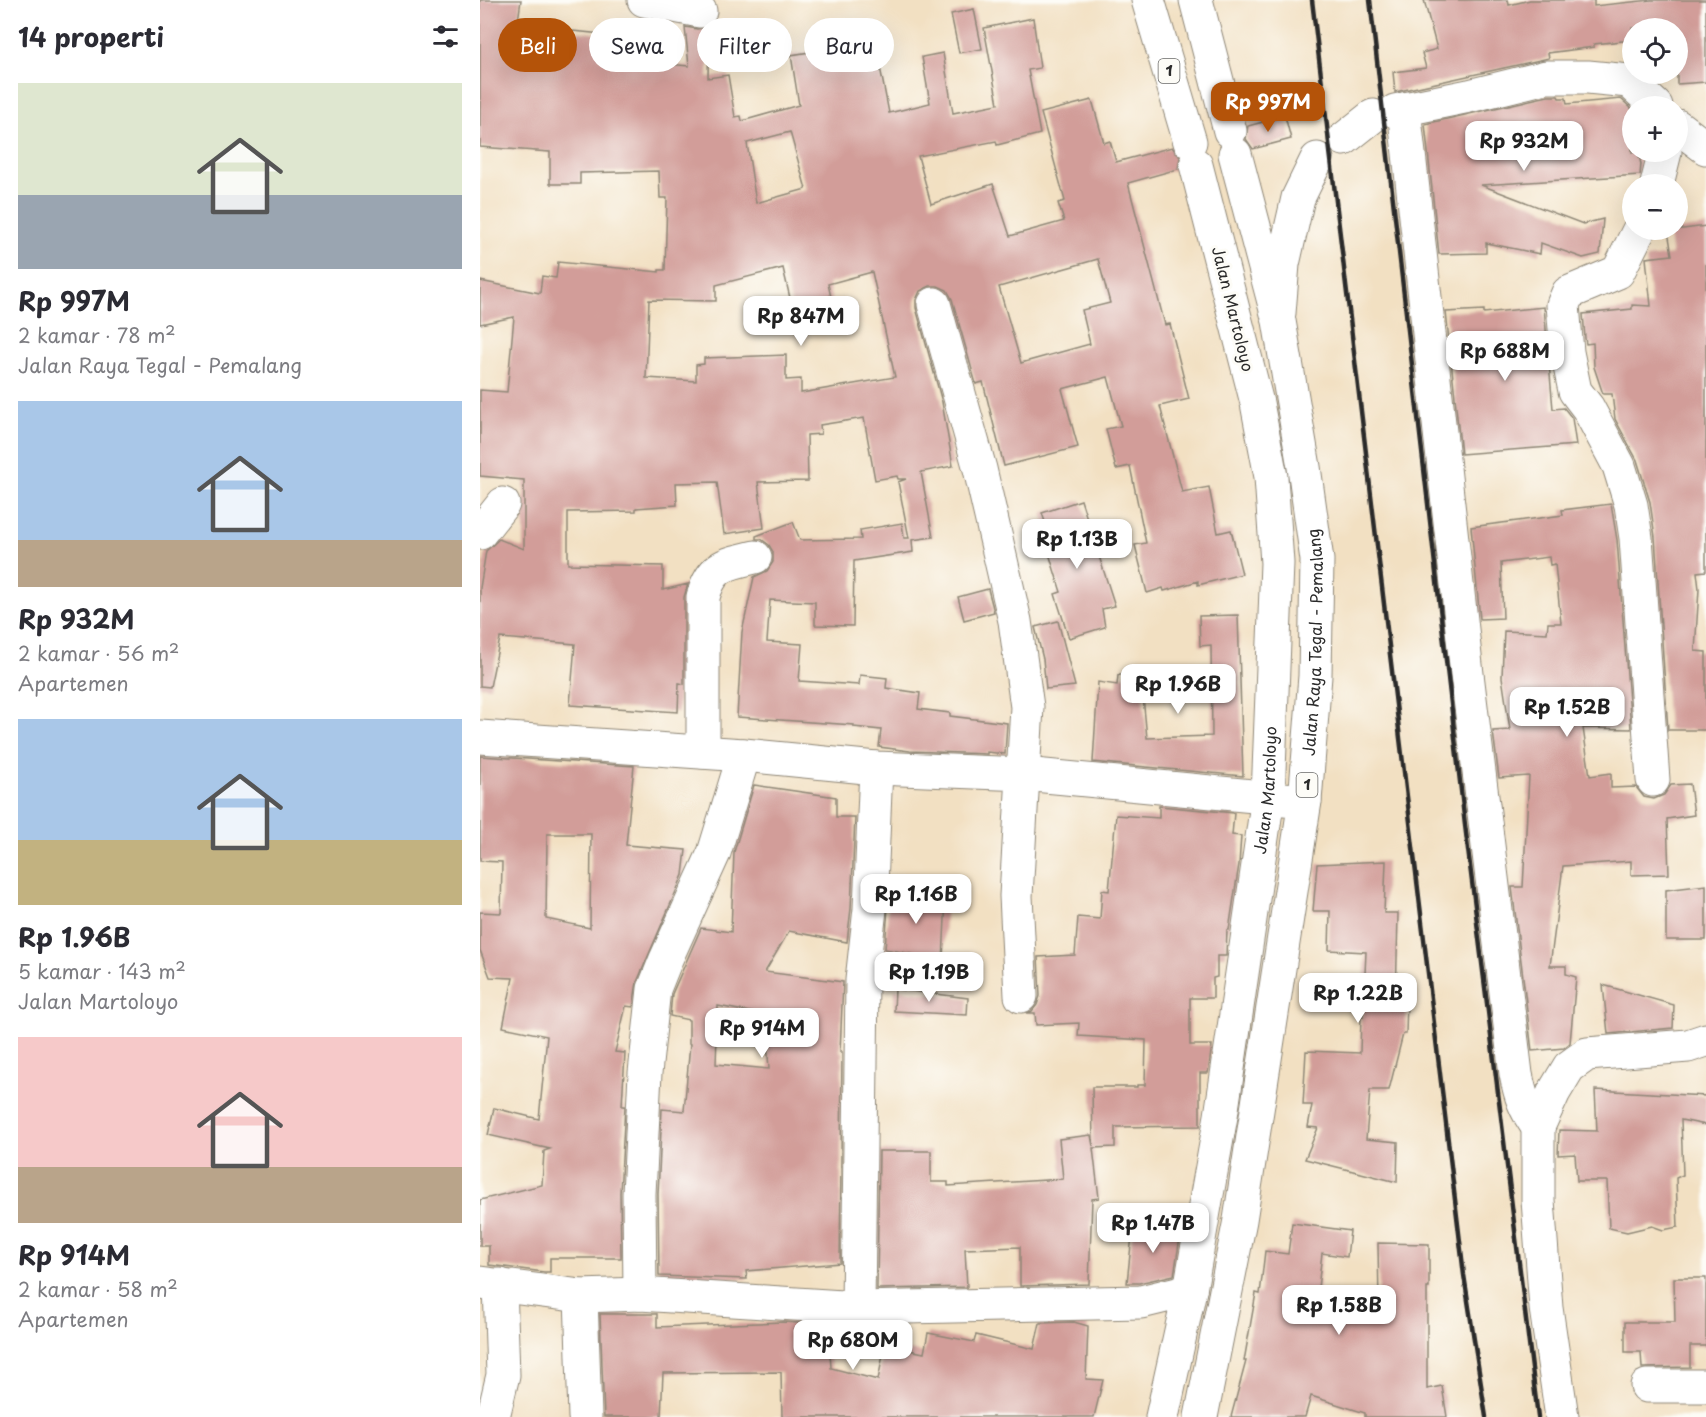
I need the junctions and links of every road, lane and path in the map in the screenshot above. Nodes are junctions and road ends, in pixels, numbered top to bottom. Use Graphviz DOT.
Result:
graph roads {
  1 [pos="644,0"];
  2 [pos="1148,0"];
  3 [pos="1196,0"];
  4 [pos="700,11"];
  5 [pos="1645,96"];
  6 [pos="1391,112"];
  7 [pos="1688,134"];
  8 [pos="1344,139"];
  9 [pos="1706,147"];
  10 [pos="1317,159"];
  11 [pos="1635,240"];
  12 [pos="934,304"];
  13 [pos="1279,321"];
  14 [pos="1292,396"];
  15 [pos="1257,403"];
  16 [pos="502,504"];
  17 [pos="480,534"];
  18 [pos="754,557"];
  19 [pos="480,737"];
  20 [pos="704,752"];
  21 [pos="744,754"];
  22 [pos="876,768"];
  23 [pos="1024,774"];
  24 [pos="1653,780"];
  25 [pos="1268,796"];
  26 [pos="1305,801"];
  27 [pos="1021,996"];
  28 [pos="1706,1040"];
  29 [pos="1538,1127"];
  30 [pos="490,1284"];
  31 [pos="1190,1290"];
  32 [pos="640,1294"];
  33 [pos="581,1296"];
  34 [pos="858,1308"];
  35 [pos="1647,1386"];
  36 [pos="1706,1386"];
  37 [pos="493,1417"];
  38 [pos="585,1417"];
  39 [pos="1162,1417"];
  40 [pos="1201,1417"];
  41 [pos="1562,1417"];
  1 -- 4 [label="main road"];
  2 -- 15 [label="main road, Jalan Martoloyo / 1"];
  3 -- 13 [label="main road, Jalan Raya Tegal - Pemalang / 1"];
  5 -- 6 [label="main road"];
  6 -- 8 [label="main road"];
  6 -- 29 [label="main road"];
  7 -- 9 [label="main road"];
  10 -- 13 [label="main road"];
  11 -- 24 [label="main road"];
  12 -- 23 [label="main road"];
  13 -- 14 [label="main road, Jalan Raya Tegal - Pemalang / 1"];
  14 -- 15 [label="main road"];
  14 -- 26 [label="main road, Jalan Raya Tegal - Pemalang / 1"];
  15 -- 25 [label="main road, Jalan Martoloyo / 1"];
  16 -- 17 [label="main road"];
  18 -- 20 [label="main road"];
  19 -- 20 [label="main road"];
  20 -- 21 [label="main road"];
  21 -- 22 [label="main road"];
  21 -- 32 [label="main road"];
  22 -- 23 [label="main road"];
  22 -- 34 [label="main road"];
  23 -- 25 [label="main road"];
  23 -- 27 [label="main road"];
  25 -- 26 [label="main road"];
  25 -- 31 [label="main road, Jalan Martoloyo / 1"];
  26 -- 40 [label="main road, Jalan Raya Tegal - Pemalang / 1"];
  28 -- 29 [label="main road"];
  29 -- 41 [label="main road"];
  30 -- 33 [label="main road"];
  30 -- 37 [label="main road"];
  31 -- 34 [label="main road"];
  31 -- 39 [label="main road, Jalan Martoloyo / 1"];
  32 -- 33 [label="main road"];
  32 -- 34 [label="main road"];
  33 -- 38 [label="main road"];
  35 -- 36 [label="main road"];
}
